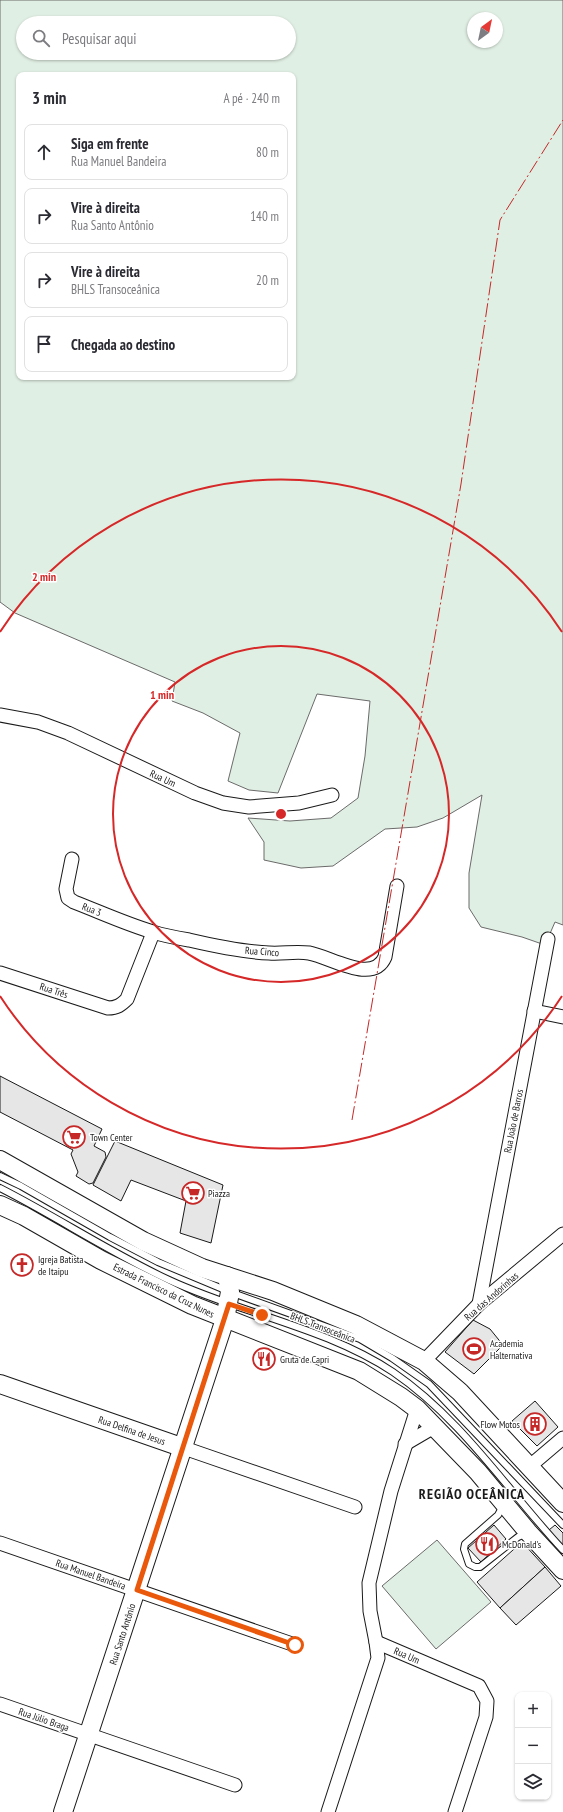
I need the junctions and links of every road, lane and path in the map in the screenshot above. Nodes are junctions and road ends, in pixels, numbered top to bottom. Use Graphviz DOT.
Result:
graph roads {
  1 [pos="0,715"];
  2 [pos="332,796"];
  3 [pos="72,859"];
  4 [pos="397,886"];
  5 [pos="153,932"];
  6 [pos="548,939"];
  7 [pos="0,973"];
  8 [pos="534,1011"];
  9 [pos="563,1017"];
  10 [pos="0,1160"];
  11 [pos="0,1176"];
  12 [pos="0,1188"];
  13 [pos="0,1205"];
  14 [pos="561,1241"];
  15 [pos="228,1298"];
  16 [pos="479,1304"];
  17 [pos="424,1361"];
  18 [pos="0,1384"];
  19 [pos="417,1409"];
  20 [pos="434,1427"];
  21 [pos="563,1438"];
  22 [pos="405,1444"];
  23 [pos="184,1448"];
  24 [pos="530,1466"];
  25 [pos="563,1502"];
  26 [pos="504,1503"];
  27 [pos="355,1507"];
  28 [pos="563,1525"];
  29 [pos="531,1535"];
  30 [pos="0,1543"];
  31 [pos="563,1550"];
  32 [pos="563,1570"];
  33 [pos="137,1590"];
  34 [pos="376,1642"];
  35 [pos="295,1645"];
  36 [pos="0,1704"];
  37 [pos="89,1734"];
  38 [pos="235,1785"];
  39 [pos="63,1812"];
  40 [pos="328,1812"];
  41 [pos="455,1812"];
  1 -- 2 [label="street, Rua Um"];
  3 -- 5 [label="street, Rua 3"];
  4 -- 5 [label="street, Rua Cinco"];
  5 -- 7 [label="street, Rua Três"];
  6 -- 8 [label="street, Rua João de Barros"];
  8 -- 9 [label="street"];
  8 -- 16 [label="street, Rua João de Barros"];
  10 -- 15 [label="main road, Estrada Francisco da Cruz Nunes"];
  11 -- 15 [label="lane, BHLS Transoceânica"];
  12 -- 15 [label="lane, BHLS Transoceânica"];
  13 -- 15 [label="main road, Estrada Francisco da Cruz Nunes"];
  14 -- 16 [label="street, Rua das Andorinhas"];
  15 -- 17 [label="main road, Estrada Francisco da Cruz Nunes"];
  15 -- 19 [label="main road, Estrada Francisco da Cruz Nunes"];
  15 -- 23 [label="main road, Rua Santo Antônio"];
  15 -- 28 [label="lane, BHLS Transoceânica"];
  15 -- 31 [label="lane, BHLS Transoceânica"];
  16 -- 17 [label="street, Rua das Andorinhas"];
  17 -- 24 [label="main road, Estrada Francisco da Cruz Nunes"];
  18 -- 23 [label="main road, Rua Delfina de Jesus"];
  19 -- 20 [label="main road, Estrada Francisco da Cruz Nunes"];
  19 -- 22 [label="street"];
  20 -- 22 [label="street"];
  20 -- 26 [label="main road, Estrada Francisco da Cruz Nunes"];
  21 -- 24 [label="street"];
  22 -- 34 [label="street"];
  23 -- 27 [label="street, Rua Delfina de Jesus"];
  23 -- 33 [label="main road, Rua Santo Antônio"];
  24 -- 25 [label="main road, Estrada Francisco da Cruz Nunes"];
  26 -- 29 [label="main road, Estrada Francisco da Cruz Nunes"];
  26 -- 29 [label="lane"];
  29 -- 32 [label="main road, Estrada Francisco da Cruz Nunes"];
  30 -- 33 [label="street, Rua Manuel Bandeira"];
  33 -- 35 [label="street, Rua Manuel Bandeira"];
  33 -- 37 [label="main road, Rua Santo Antônio"];
  34 -- 40 [label="street, Rua Um"];
  34 -- 41 [label="street, Rua Um"];
  36 -- 37 [label="street, Rua Júlio Braga"];
  37 -- 38 [label="street, Rua Júlio Braga"];
  37 -- 39 [label="main road, Rua Santo Antônio"];
}
